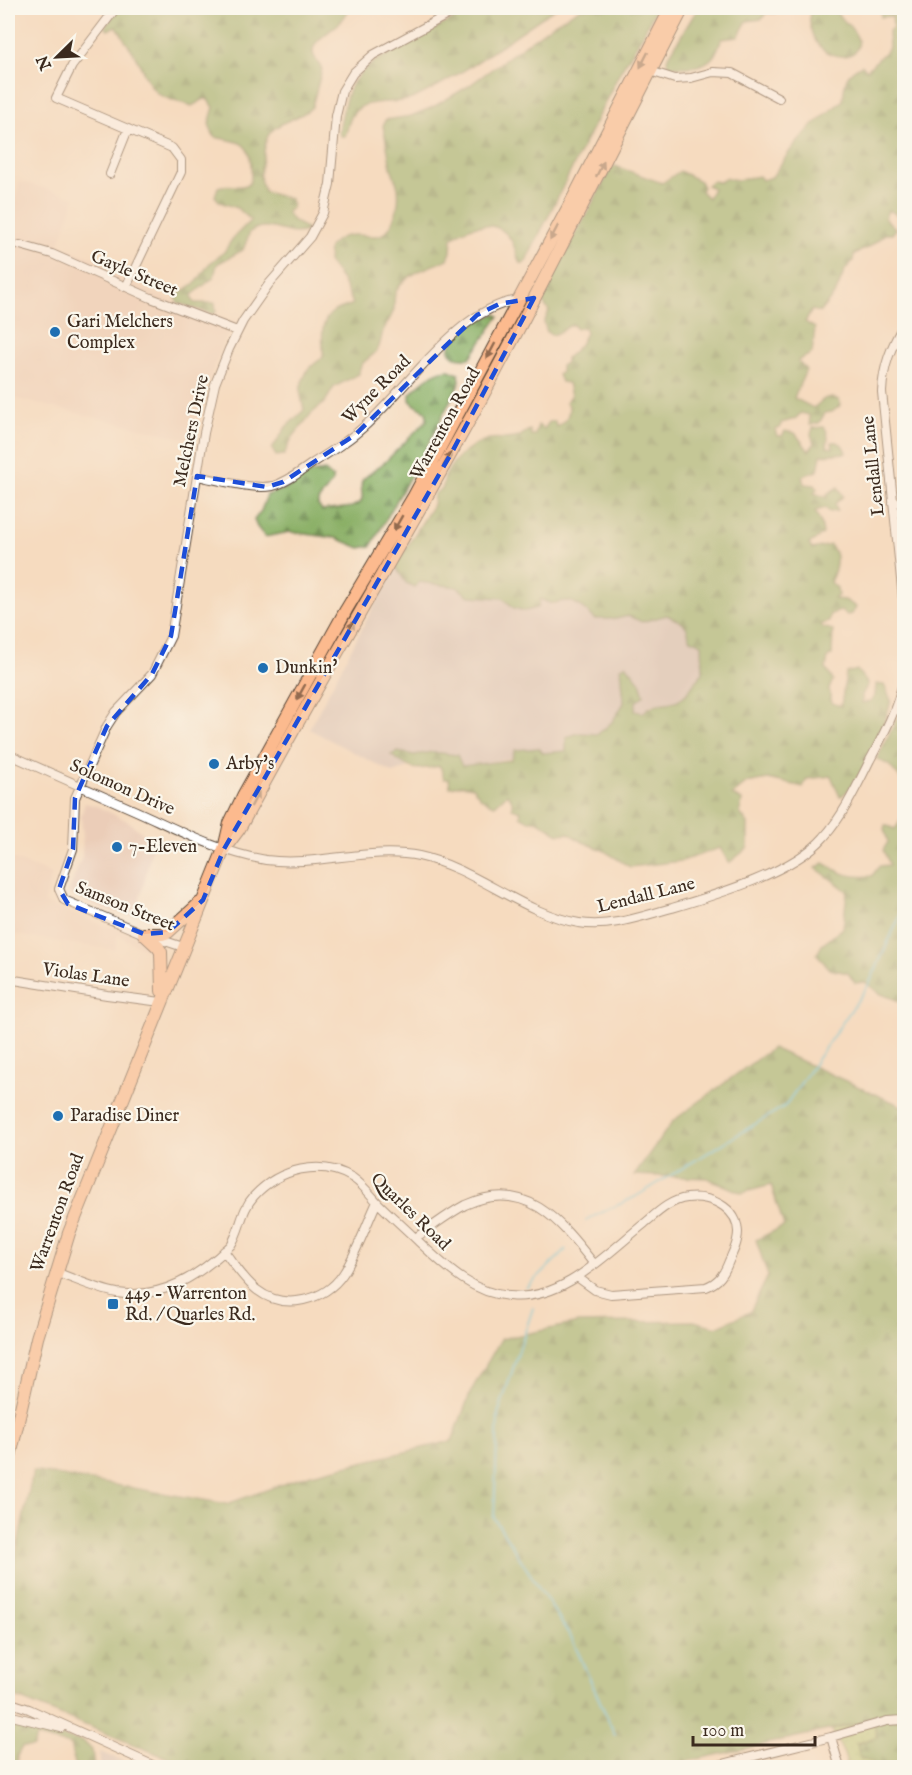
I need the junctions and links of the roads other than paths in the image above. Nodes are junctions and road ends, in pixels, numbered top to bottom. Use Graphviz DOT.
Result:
graph roads {
  1 [pos="116,8"];
  2 [pos="460,8"];
  3 [pos="671,8"];
  4 [pos="683,8"];
  5 [pos="650,71"];
  6 [pos="779,98"];
  7 [pos="128,129"];
  8 [pos="110,174"];
  9 [pos="20,245"];
  10 [pos="126,287"];
  11 [pos="534,298"];
  12 [pos="519,300"];
  13 [pos="904,324"];
  14 [pos="237,331"];
  15 [pos="197,476"];
  16 [pos="904,502"];
  17 [pos="894,503"];
  18 [pos="904,609"];
  19 [pos="904,678"];
  20 [pos="8,754"];
  21 [pos="81,786"];
  22 [pos="224,849"];
  23 [pos="203,900"];
  24 [pos="144,934"];
  25 [pos="183,947"];
  26 [pos="8,978"];
  27 [pos="162,1000"];
  28 [pos="377,1202"];
  29 [pos="415,1238"];
  30 [pos="224,1251"];
  31 [pos="594,1264"];
  32 [pos="55,1272"];
  33 [pos="577,1277"];
  34 [pos="8,1465"];
  35 [pos="8,1702"];
  36 [pos="8,1715"];
  37 [pos="904,1720"];
  38 [pos="83,1735"];
  39 [pos="831,1737"];
  40 [pos="159,1767"];
  41 [pos="707,1767"];
  42 [pos="840,1767"];
  1 -- 7 [label="street"];
  2 -- 14 [label="street, Melchers Drive"];
  3 -- 12 [label="main road, Warrenton Road, one-way"];
  4 -- 5 [label="main road, Warrenton Road"];
  5 -- 6 [label="street"];
  11 -- 5 [label="main road, Warrenton Road, one-way"];
  7 -- 8 [label="street"];
  7 -- 10 [label="street"];
  9 -- 10 [label="street, Gayle Street"];
  10 -- 14 [label="street, Gayle Street"];
  11 -- 12 [label="street, Wyne Road"];
  22 -- 11 [label="main road, Warrenton Road, one-way"];
  12 -- 15 [label="street, Wyne Road"];
  12 -- 22 [label="main road, Warrenton Road, one-way"];
  13 -- 17 [label="street, Lendall Lane"];
  14 -- 15 [label="street, Melchers Drive"];
  15 -- 21 [label="street, Melchers Drive"];
  16 -- 17 [label="street"];
  17 -- 18 [label="street, Lendall Lane"];
  19 -- 22 [label="street, Lendall Lane"];
  20 -- 21 [label="street, Solomon Drive"];
  21 -- 22 [label="street, Solomon Drive"];
  21 -- 24 [label="street, Samson Street"];
  22 -- 23 [label="main road, Warrenton Road"];
  23 -- 24 [label="main road"];
  23 -- 25 [label="main road, Warrenton Road"];
  24 -- 25 [label="street, Samson Street"];
  24 -- 27 [label="main road"];
  25 -- 27 [label="main road, Warrenton Road"];
  26 -- 27 [label="street, Violas Lane"];
  27 -- 32 [label="main road, Warrenton Road"];
  28 -- 29 [label="street, Quarles Road"];
  28 -- 30 [label="street, Quarles Road"];
  28 -- 30 [label="street"];
  29 -- 31 [label="street"];
  29 -- 33 [label="street, Quarles Road"];
  30 -- 32 [label="street, Quarles Road"];
  31 -- 33 [label="street, Quarles Road"];
  31 -- 33 [label="street, Quarles Road"];
  32 -- 34 [label="main road, Warrenton Road"];
  35 -- 38 [label="street"];
  36 -- 38 [label="street"];
  37 -- 39 [label="street"];
  38 -- 40 [label="street"];
  39 -- 41 [label="street"];
  39 -- 42 [label="street"];
}
